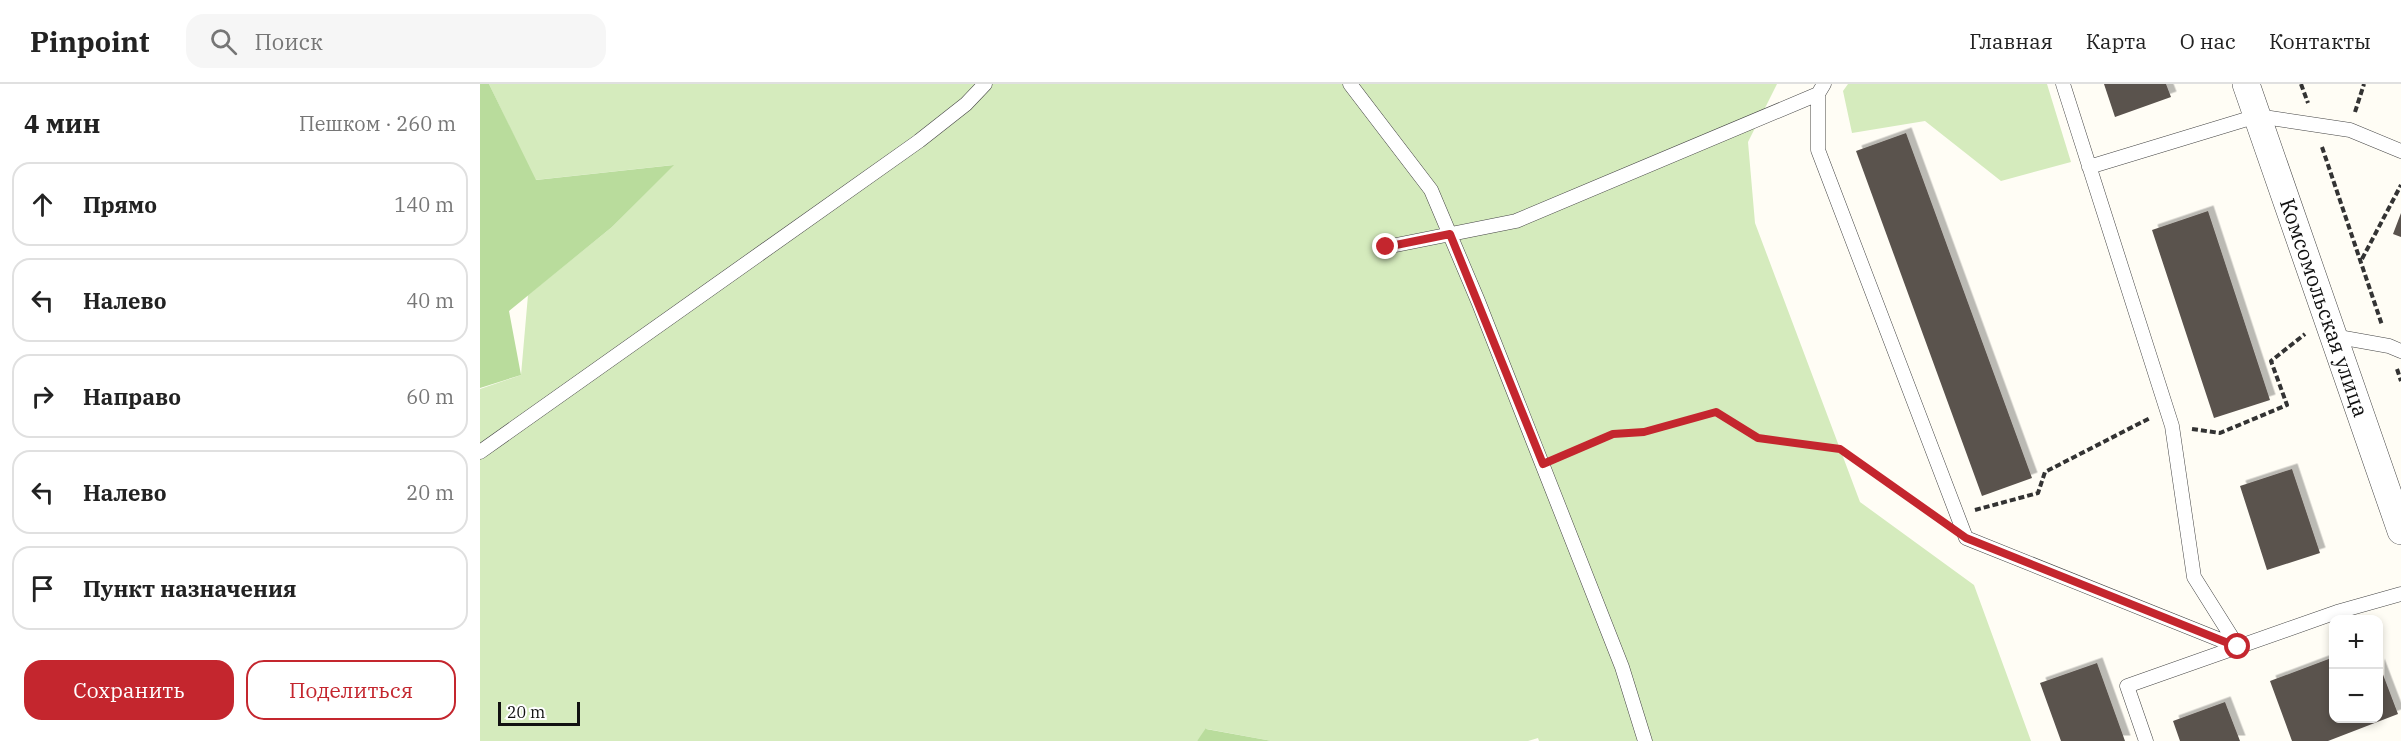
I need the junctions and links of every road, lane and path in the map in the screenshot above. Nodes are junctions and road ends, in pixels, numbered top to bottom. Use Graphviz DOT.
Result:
graph roads {
  1 [pos="985,84"];
  2 [pos="1350,84"];
  3 [pos="2063,84"];
  4 [pos="2246,84"];
  5 [pos="2364,84"];
  6 [pos="1821,89"];
  7 [pos="2257,116"];
  8 [pos="2314,122"];
  9 [pos="2350,130"];
  10 [pos="2401,151"];
  11 [pos="2089,167"];
  12 [pos="2401,185"];
  13 [pos="1450,234"];
  14 [pos="1386,247"];
  15 [pos="2361,260"];
  16 [pos="2330,326"];
  17 [pos="2395,349"];
  18 [pos="2401,381"];
  19 [pos="2167,410"];
  20 [pos="2172,426"];
  21 [pos="480,452"];
  22 [pos="1543,464"];
  23 [pos="1957,515"];
  24 [pos="2401,531"];
  25 [pos="1966,538"];
  26 [pos="2401,594"];
  27 [pos="2238,647"];
  28 [pos="1645,741"];
  29 [pos="2146,741"];
  1 -- 21 [label="lane"];
  2 -- 13 [label="lane"];
  3 -- 11 [label="lane"];
  4 -- 7 [label="street, Комсомольская улица"];
  5 -- 9 [label="path"];
  6 -- 13 [label="lane"];
  6 -- 23 [label="lane"];
  7 -- 8 [label="lane"];
  7 -- 11 [label="lane"];
  7 -- 16 [label="street, Комсомольская улица"];
  8 -- 9 [label="lane"];
  8 -- 15 [label="path"];
  9 -- 10 [label="lane"];
  11 -- 19 [label="lane"];
  12 -- 15 [label="path"];
  13 -- 14 [label="lane"];
  13 -- 22 [label="lane"];
  15 -- 17 [label="path"];
  16 -- 17 [label="lane"];
  16 -- 20 [label="path"];
  16 -- 24 [label="street, Комсомольская улица"];
  17 -- 18 [label="path"];
  19 -- 20 [label="lane"];
  19 -- 23 [label="path"];
  20 -- 27 [label="lane"];
  22 -- 25 [label="path"];
  22 -- 28 [label="lane"];
  23 -- 25 [label="lane"];
  25 -- 27 [label="lane"];
  26 -- 27 [label="lane"];
  27 -- 29 [label="lane"];
}
